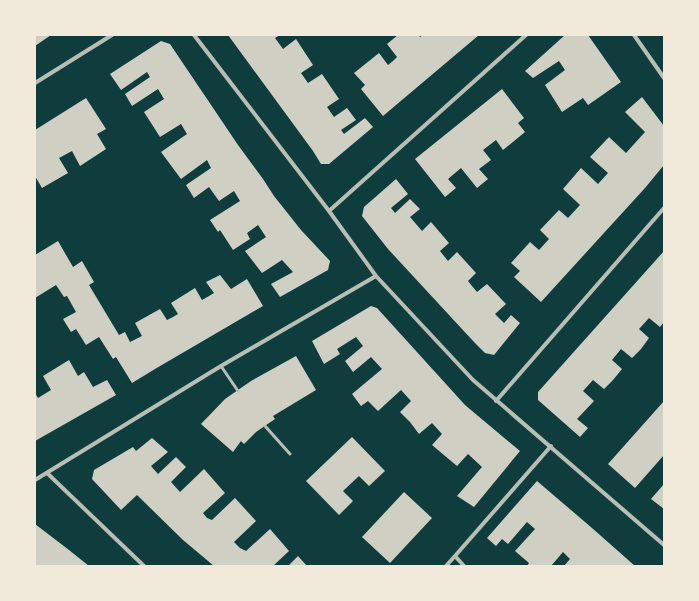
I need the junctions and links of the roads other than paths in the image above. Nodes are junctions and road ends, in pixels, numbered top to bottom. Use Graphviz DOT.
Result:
graph roads {
  1 [pos="112,35"];
  2 [pos="194,35"];
  3 [pos="526,35"];
  4 [pos="634,35"];
  5 [pos="664,78"];
  6 [pos="35,83"];
  7 [pos="664,208"];
  8 [pos="329,210"];
  9 [pos="376,276"];
  10 [pos="221,366"];
  11 [pos="238,391"];
  12 [pos="496,401"];
  13 [pos="265,426"];
  14 [pos="551,446"];
  15 [pos="290,454"];
  16 [pos="47,473"];
  17 [pos="35,480"];
  18 [pos="664,545"];
  19 [pos="455,556"];
  20 [pos="144,566"];
  21 [pos="446,566"];
  22 [pos="464,566"];
  1 -- 6 [label="street"];
  2 -- 8 [label="street"];
  3 -- 8 [label="street"];
  4 -- 5 [label="street"];
  7 -- 12 [label="street"];
  8 -- 9 [label="street"];
  9 -- 10 [label="street"];
  9 -- 12 [label="street"];
  10 -- 11 [label="lane"];
  10 -- 16 [label="street"];
  12 -- 14 [label="street"];
  13 -- 15 [label="lane"];
  14 -- 18 [label="street"];
  14 -- 19 [label="street"];
  16 -- 17 [label="street"];
  16 -- 20 [label="street"];
  19 -- 21 [label="street"];
  19 -- 22 [label="street"];
}
